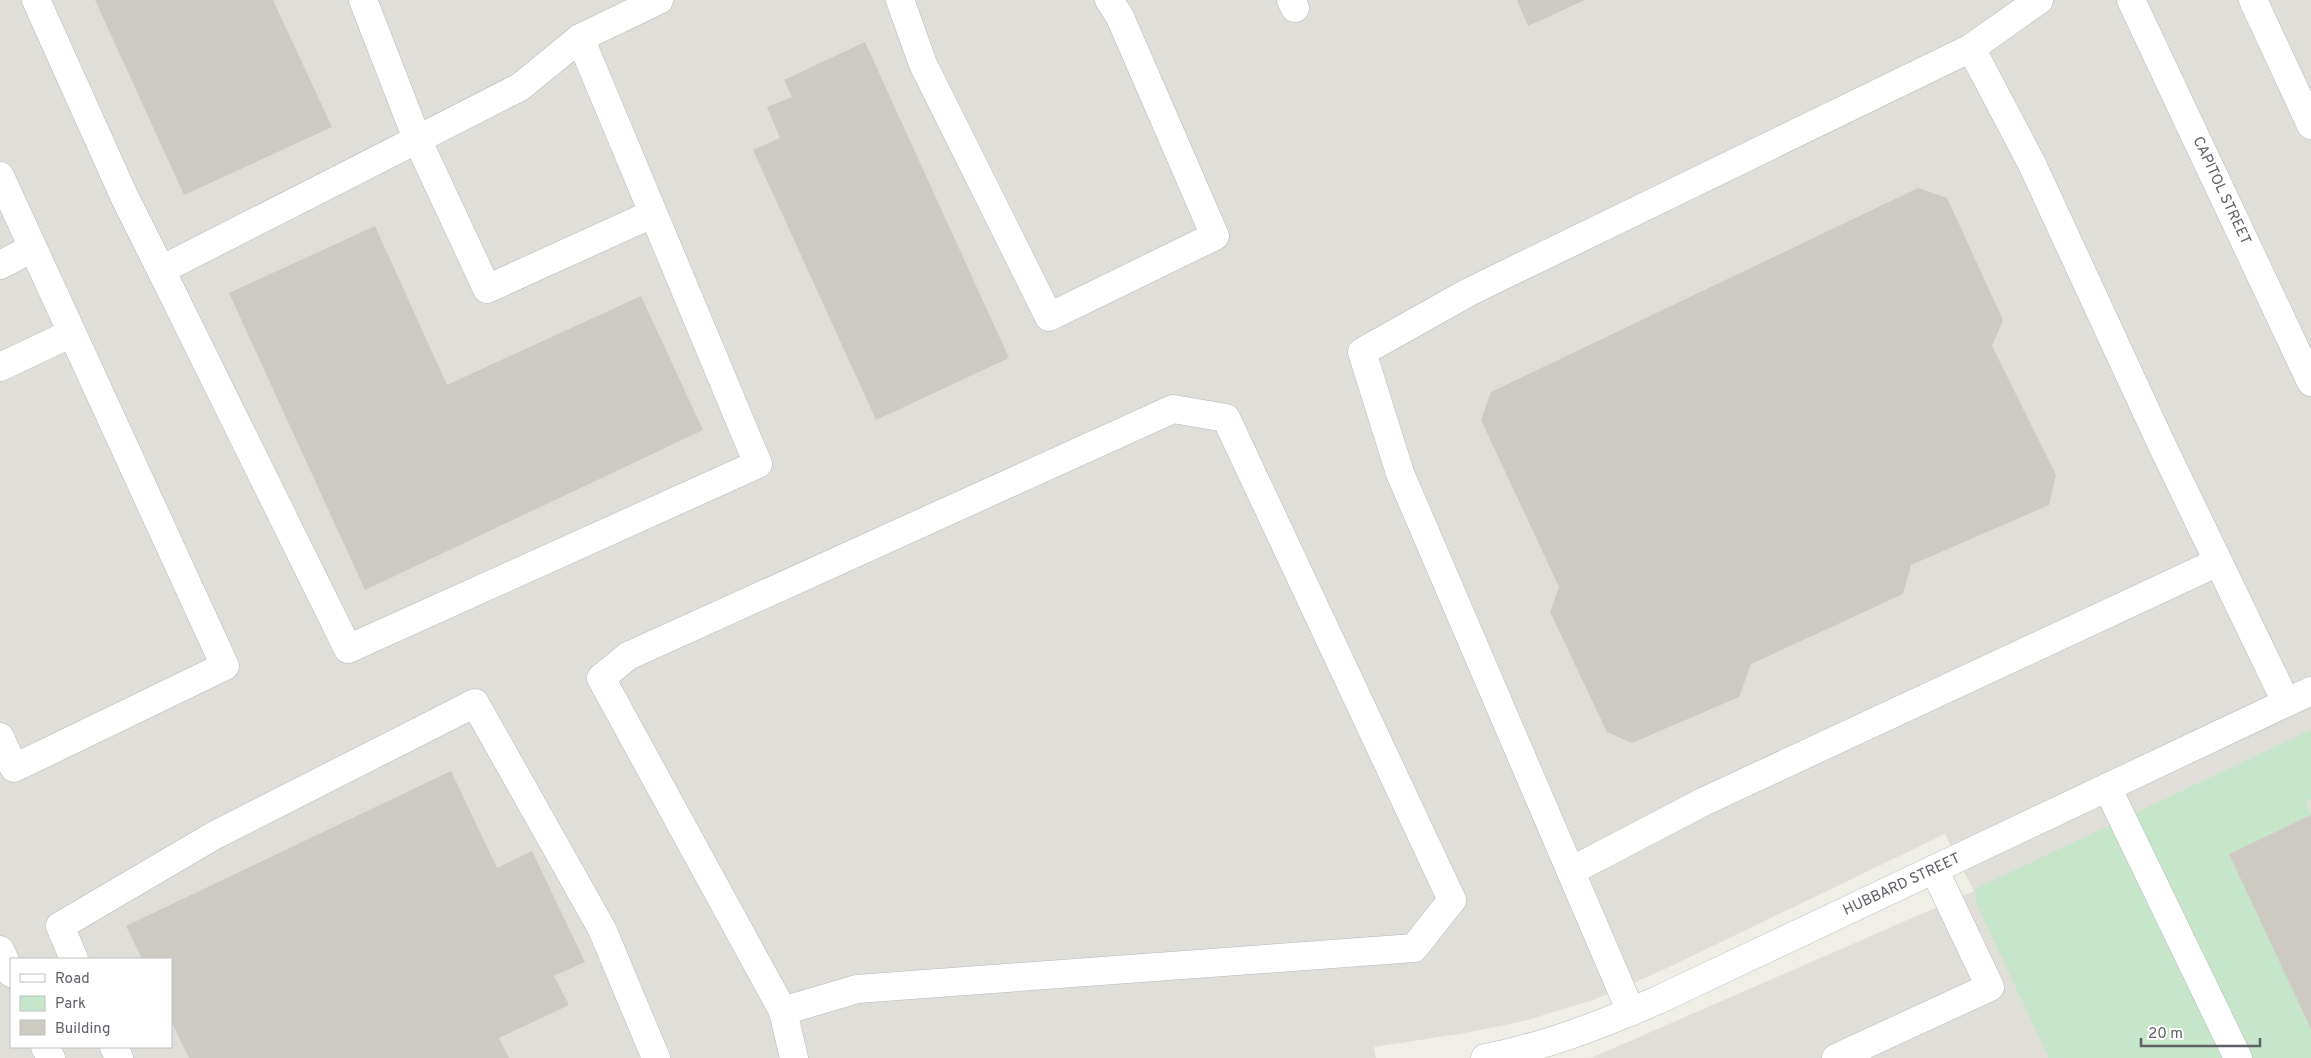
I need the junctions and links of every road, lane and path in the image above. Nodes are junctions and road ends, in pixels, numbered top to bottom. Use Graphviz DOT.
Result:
graph roads {
  1 [pos="36,0"];
  2 [pos="362,0"];
  3 [pos="659,0"];
  4 [pos="900,0"];
  5 [pos="1109,0"];
  6 [pos="2040,0"];
  7 [pos="2131,0"];
  8 [pos="2253,0"];
  9 [pos="614,10"];
  10 [pos="580,38"];
  11 [pos="1971,48"];
  12 [pos="2311,125"];
  13 [pos="417,139"];
  14 [pos="0,176"];
  15 [pos="652,214"];
  16 [pos="33,248"];
  17 [pos="0,265"];
  18 [pos="161,270"];
  19 [pos="72,333"];
  20 [pos="0,367"];
  21 [pos="2311,382"];
  22 [pos="2218,562"];
  23 [pos="2311,691"];
  24 [pos="2286,702"];
  25 [pos="0,737"];
  26 [pos="2107,787"];
  27 [pos="1934,869"];
  28 [pos="1570,871"];
  29 [pos="0,950"];
  30 [pos="74,958"];
  31 [pos="10,971"];
  32 [pos="784,1012"];
  33 [pos="1630,1012"];
  34 [pos="656,1058"];
  35 [pos="794,1058"];
  36 [pos="1485,1058"];
  37 [pos="1836,1058"];
  38 [pos="2238,1058"];
  1 -- 18 [label="street"];
  2 -- 13 [label="street"];
  3 -- 9 [label="street"];
  4 -- 5 [label="street"];
  6 -- 11 [label="street"];
  7 -- 21 [label="street, CAPITOL STREET"];
  8 -- 12 [label="street"];
  9 -- 10 [label="street"];
  10 -- 13 [label="street"];
  10 -- 15 [label="street"];
  11 -- 22 [label="street"];
  11 -- 28 [label="street"];
  13 -- 15 [label="street"];
  13 -- 18 [label="street"];
  14 -- 16 [label="street"];
  15 -- 18 [label="street"];
  16 -- 17 [label="street"];
  16 -- 19 [label="street"];
  19 -- 20 [label="street"];
  19 -- 25 [label="street"];
  22 -- 24 [label="street"];
  22 -- 28 [label="street"];
  23 -- 24 [label="street, HUBBARD STREET"];
  24 -- 26 [label="street, HUBBARD STREET"];
  26 -- 27 [label="street, HUBBARD STREET"];
  26 -- 38 [label="street"];
  27 -- 33 [label="street, HUBBARD STREET"];
  27 -- 37 [label="street"];
  28 -- 33 [label="street"];
  29 -- 31 [label="street"];
  30 -- 34 [label="street"];
  32 -- 32 [label="street"];
  32 -- 35 [label="street"];
  33 -- 36 [label="street, HUBBARD STREET"];
}
